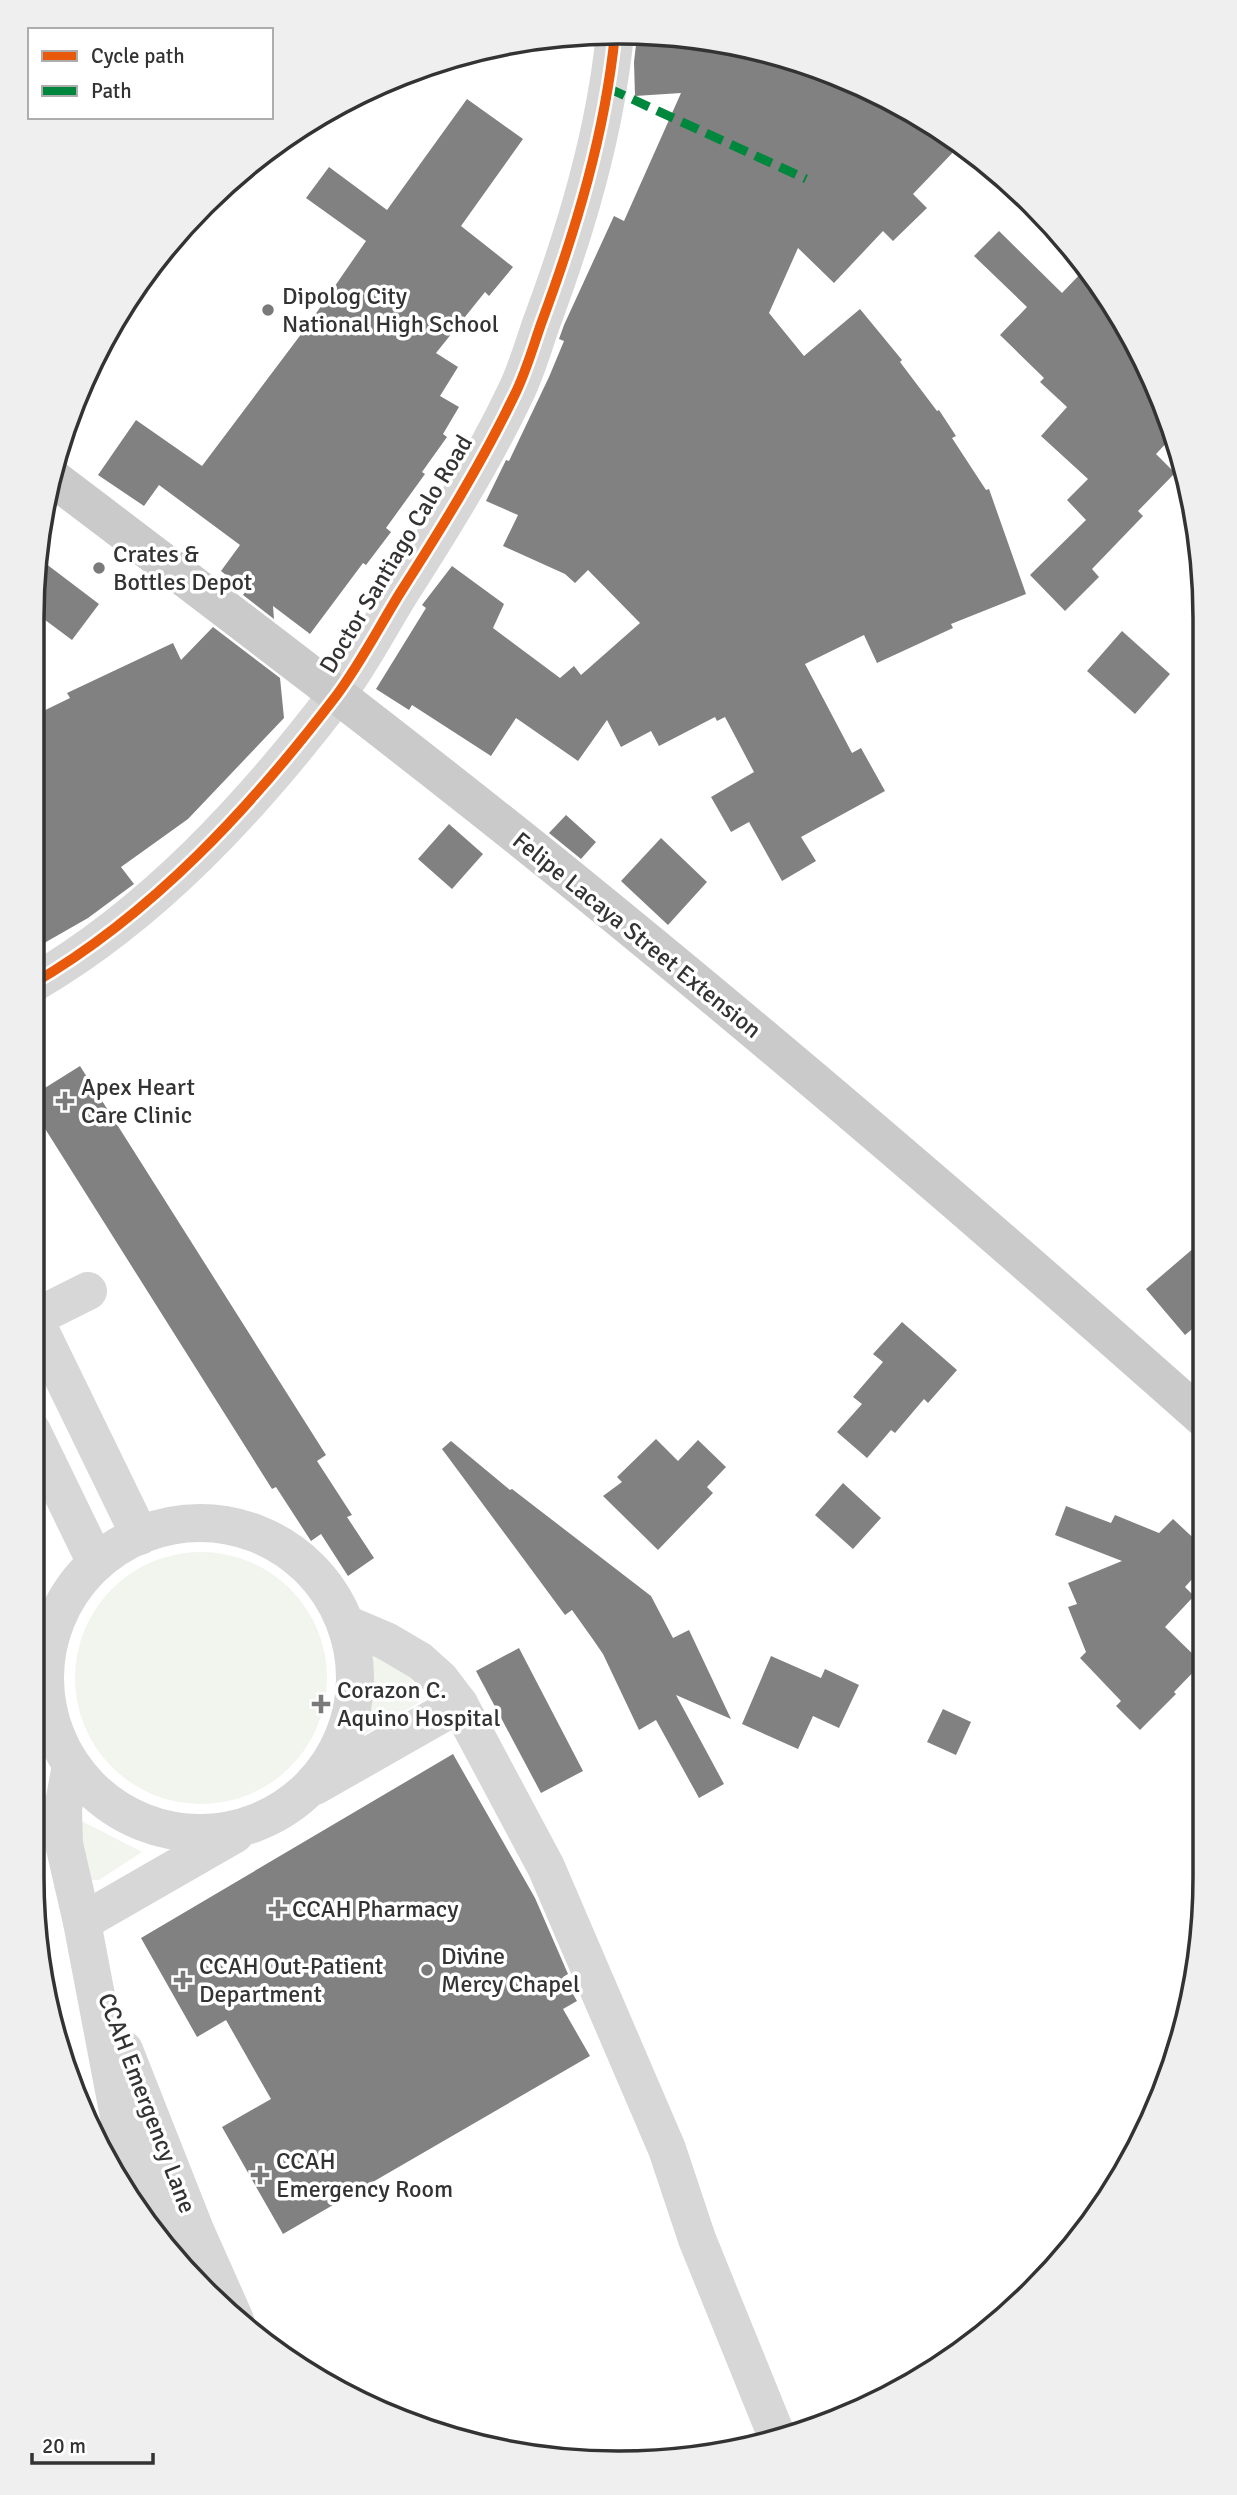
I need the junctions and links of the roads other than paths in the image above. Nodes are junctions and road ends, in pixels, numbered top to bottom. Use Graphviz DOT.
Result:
graph roads {
  1 [pos="614,44"];
  2 [pos="60,484"];
  3 [pos="337,694"];
  4 [pos="44,977"];
  5 [pos="88,1291"];
  6 [pos="44,1312"];
  7 [pos="44,1339"];
  8 [pos="1193,1409"];
  9 [pos="44,1456"];
  10 [pos="140,1535"];
  11 [pos="96,1563"];
  12 [pos="346,1624"];
  13 [pos="458,1704"];
  14 [pos="71,1765"];
  15 [pos="304,1793"];
  16 [pos="253,1824"];
  17 [pos="82,1922"];
  18 [pos="156,2217"];
  19 [pos="223,2293"];
  20 [pos="774,2430"];
  1 -- 3 [label="street, Doctor Santiago Calo Road"];
  2 -- 3 [label="main road, Felipe Lacaya Street Extension"];
  3 -- 4 [label="street, Doctor Santiago Calo Road"];
  3 -- 8 [label="main road, Felipe Lacaya Street Extension"];
  5 -- 6 [label="street"];
  7 -- 10 [label="street"];
  9 -- 11 [label="street"];
  10 -- 11 [label="street"];
  10 -- 12 [label="street"];
  11 -- 14 [label="street"];
  12 -- 13 [label="street"];
  12 -- 15 [label="street"];
  13 -- 15 [label="street"];
  13 -- 20 [label="street"];
  14 -- 16 [label="street"];
  14 -- 17 [label="street"];
  15 -- 16 [label="street"];
  16 -- 17 [label="street"];
  17 -- 18 [label="street"];
  17 -- 19 [label="street, CCAH Emergency Lane"];
}
